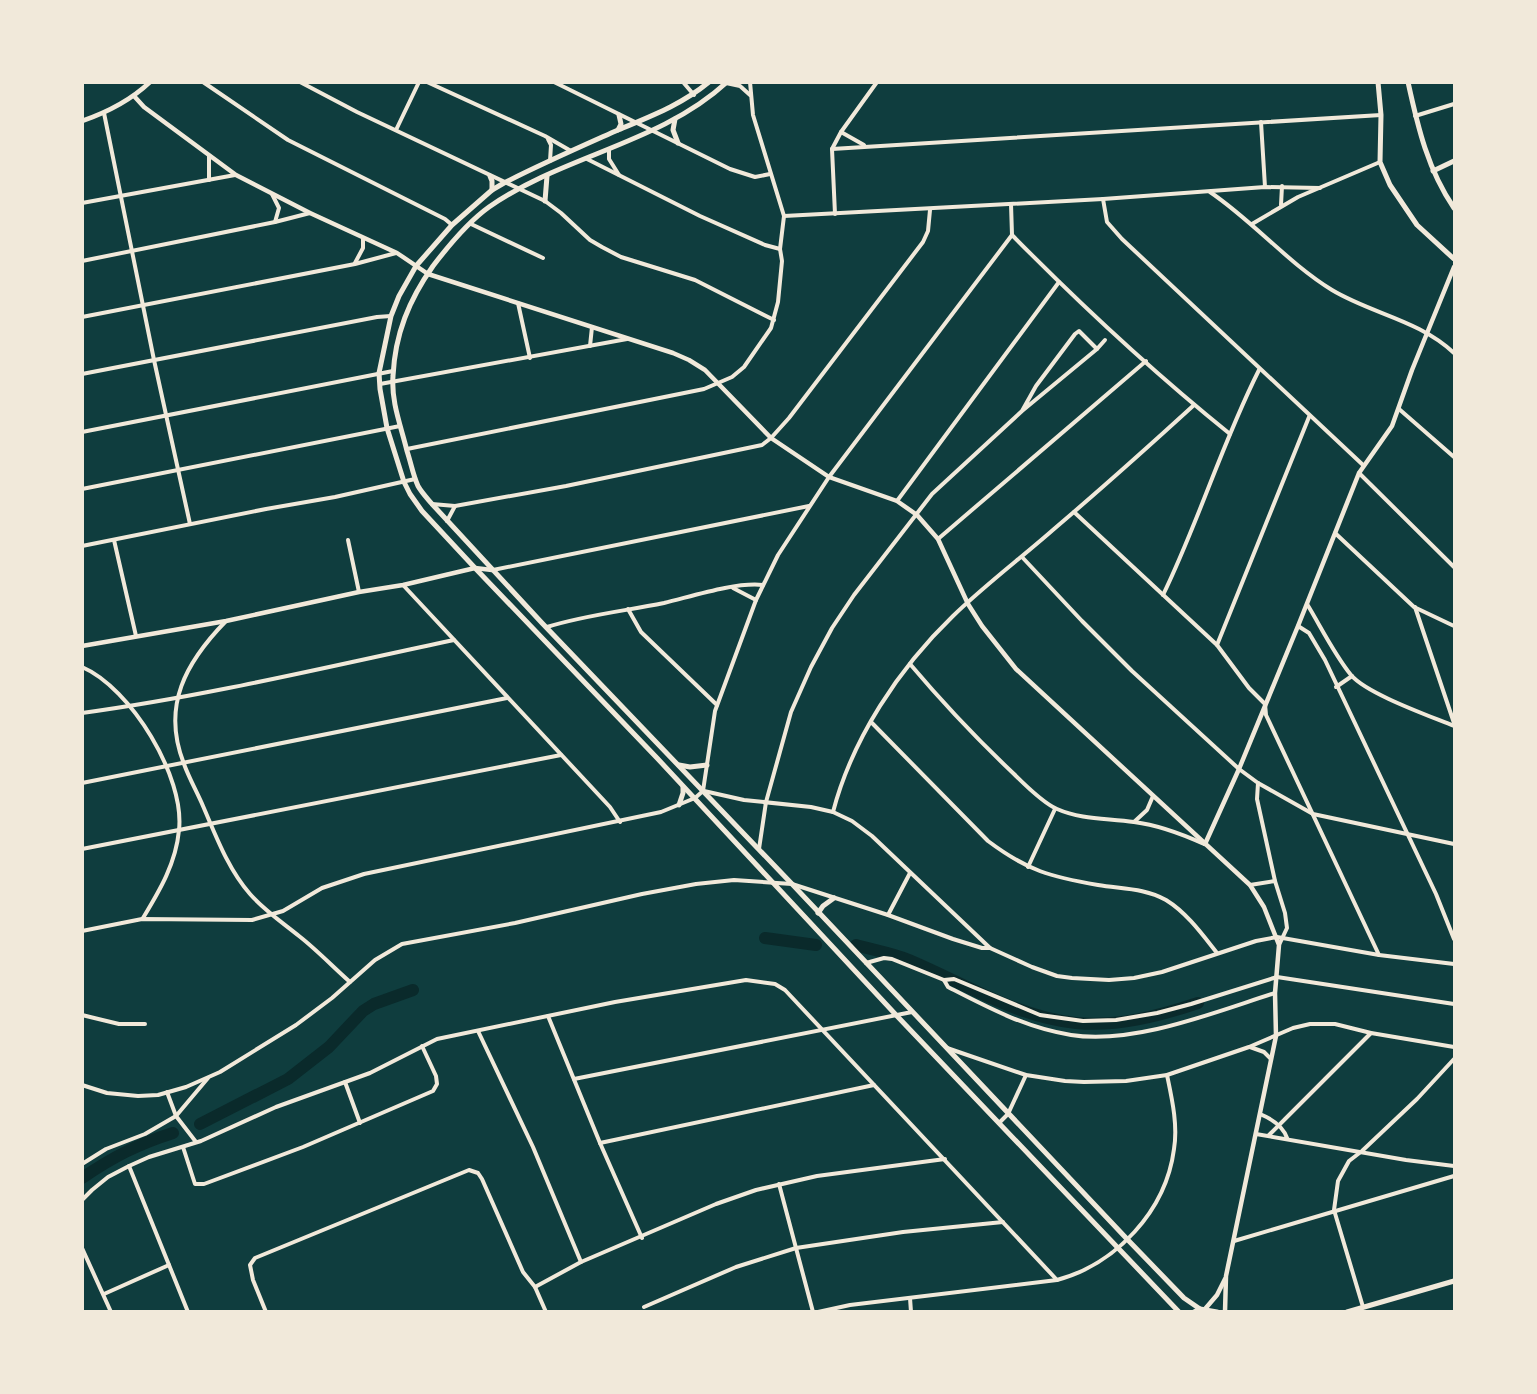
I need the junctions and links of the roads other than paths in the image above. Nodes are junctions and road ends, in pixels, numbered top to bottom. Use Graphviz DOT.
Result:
graph roads {
  1 [pos="150,82"];
  2 [pos="203,82"];
  3 [pos="300,82"];
  4 [pos="419,82"];
  5 [pos="428,82"];
  6 [pos="554,82"];
  7 [pos="683,82"];
  8 [pos="709,82"];
  9 [pos="750,82"];
  10 [pos="877,82"];
  11 [pos="1378,82"];
  12 [pos="1408,82"];
  13 [pos="726,83"];
  14 [pos="694,95"];
  15 [pos="134,96"];
  16 [pos="750,96"];
  17 [pos="1455,104"];
  18 [pos="104,113"];
  19 [pos="1381,114"];
  20 [pos="620,115"];
  21 [pos="1415,116"];
  22 [pos="675,119"];
  23 [pos="82,121"];
  24 [pos="1262,122"];
  25 [pos="636,123"];
  26 [pos="396,130"];
  27 [pos="618,130"];
  28 [pos="651,130"];
  29 [pos="841,132"];
  30 [pos="545,136"];
  31 [pos="678,143"];
  32 [pos="865,146"];
  33 [pos="611,148"];
  34 [pos="832,148"];
  35 [pos="572,151"];
  36 [pos="209,156"];
  37 [pos="586,159"];
  38 [pos="550,161"];
  39 [pos="1455,161"];
  40 [pos="1380,162"];
  41 [pos="1433,171"];
  42 [pos="770,174"];
  43 [pos="236,175"];
  44 [pos="620,175"];
  45 [pos="490,176"];
  46 [pos="547,176"];
  47 [pos="209,180"];
  48 [pos="504,183"];
  49 [pos="1282,186"];
  50 [pos="1265,187"];
  51 [pos="1320,188"];
  52 [pos="518,189"];
  53 [pos="492,190"];
  54 [pos="1209,191"];
  55 [pos="271,194"];
  56 [pos="122,195"];
  57 [pos="1104,199"];
  58 [pos="1452,200"];
  59 [pos="545,201"];
  60 [pos="82,203"];
  61 [pos="1011,204"];
  62 [pos="1281,205"];
  63 [pos="1455,208"];
  64 [pos="930,210"];
  65 [pos="310,213"];
  66 [pos="835,214"];
  67 [pos="784,216"];
  68 [pos="275,222"];
  69 [pos="471,224"];
  70 [pos="1252,224"];
  71 [pos="452,225"];
  72 [pos="1012,235"];
  73 [pos="363,238"];
  74 [pos="780,249"];
  75 [pos="132,252"];
  76 [pos="397,253"];
  77 [pos="543,258"];
  78 [pos="1455,259"];
  79 [pos="82,261"];
  80 [pos="355,264"];
  81 [pos="416,266"];
  82 [pos="1455,267"];
  83 [pos="428,274"];
  84 [pos="1453,274"];
  85 [pos="1059,282"];
  86 [pos="518,303"];
  87 [pos="143,305"];
  88 [pos="391,316"];
  89 [pos="82,317"];
  90 [pos="774,320"];
  91 [pos="592,327"];
  92 [pos="1427,333"];
  93 [pos="628,339"];
  94 [pos="1105,340"];
  95 [pos="590,346"];
  96 [pos="1096,349"];
  97 [pos="1455,353"];
  98 [pos="530,358"];
  99 [pos="153,360"];
  100 [pos="1146,362"];
  101 [pos="393,370"];
  102 [pos="1259,370"];
  103 [pos="379,372"];
  104 [pos="82,374"];
  105 [pos="392,382"];
  106 [pos="718,382"];
  107 [pos="380,384"];
  108 [pos="1194,405"];
  109 [pos="1399,409"];
  110 [pos="1022,411"];
  111 [pos="165,416"];
  112 [pos="1309,417"];
  113 [pos="400,426"];
  114 [pos="387,428"];
  115 [pos="82,432"];
  116 [pos="1230,434"];
  117 [pos="771,438"];
  118 [pos="407,449"];
  119 [pos="1455,458"];
  120 [pos="1363,465"];
  121 [pos="177,471"];
  122 [pos="1359,473"];
  123 [pos="829,477"];
  124 [pos="415,479"];
  125 [pos="404,482"];
  126 [pos="82,489"];
  127 [pos="897,501"];
  128 [pos="432,504"];
  129 [pos="455,506"];
  130 [pos="809,506"];
  131 [pos="1074,512"];
  132 [pos="917,515"];
  133 [pos="447,521"];
  134 [pos="190,524"];
  135 [pos="1335,533"];
  136 [pos="938,539"];
  137 [pos="114,540"];
  138 [pos="348,540"];
  139 [pos="82,546"];
  140 [pos="1022,557"];
  141 [pos="1455,567"];
  142 [pos="475,568"];
  143 [pos="492,570"];
  144 [pos="404,585"];
  145 [pos="763,585"];
  146 [pos="732,588"];
  147 [pos="359,592"];
  148 [pos="1163,595"];
  149 [pos="756,600"];
  150 [pos="968,603"];
  151 [pos="1306,603"];
  152 [pos="1414,607"];
  153 [pos="628,609"];
  154 [pos="226,621"];
  155 [pos="544,625"];
  156 [pos="1298,626"];
  157 [pos="1455,626"];
  158 [pos="533,629"];
  159 [pos="136,636"];
  160 [pos="454,640"];
  161 [pos="1217,645"];
  162 [pos="82,646"];
  163 [pos="910,664"];
  164 [pos="82,667"];
  165 [pos="1352,676"];
  166 [pos="1336,687"];
  167 [pos="177,696"];
  168 [pos="507,698"];
  169 [pos="1265,704"];
  170 [pos="717,705"];
  171 [pos="130,707"];
  172 [pos="82,713"];
  173 [pos="872,723"];
  174 [pos="1455,725"];
  175 [pos="561,755"];
  176 [pos="183,763"];
  177 [pos="676,764"];
  178 [pos="707,765"];
  179 [pos="165,766"];
  180 [pos="1239,769"];
  181 [pos="82,783"];
  182 [pos="1257,783"];
  183 [pos="683,787"];
  184 [pos="703,791"];
  185 [pos="1153,796"];
  186 [pos="694,798"];
  187 [pos="766,802"];
  188 [pos="679,805"];
  189 [pos="1055,809"];
  190 [pos="833,812"];
  191 [pos="1313,814"];
  192 [pos="620,822"];
  193 [pos="1134,822"];
  194 [pos="210,824"];
  195 [pos="179,831"];
  196 [pos="1406,834"];
  197 [pos="1205,844"];
  198 [pos="1455,844"];
  199 [pos="82,849"];
  200 [pos="759,851"];
  201 [pos="1028,867"];
  202 [pos="910,873"];
  203 [pos="1275,880"];
  204 [pos="774,883"];
  205 [pos="792,884"];
  206 [pos="1250,885"];
  207 [pos="834,898"];
  208 [pos="818,913"];
  209 [pos="272,914"];
  210 [pos="888,915"];
  211 [pos="142,919"];
  212 [pos="1453,930"];
  213 [pos="82,931"];
  214 [pos="1277,937"];
  215 [pos="1284,937"];
  216 [pos="1455,939"];
  217 [pos="1279,945"];
  218 [pos="990,948"];
  219 [pos="1217,953"];
  220 [pos="1379,955"];
  221 [pos="865,963"];
  222 [pos="1455,964"];
  223 [pos="1277,976"];
  224 [pos="944,980"];
  225 [pos="350,982"];
  226 [pos="1275,993"];
  227 [pos="1455,1004"];
  228 [pos="912,1012"];
  229 [pos="82,1014"];
  230 [pos="548,1016"];
  231 [pos="897,1016"];
  232 [pos="145,1024"];
  233 [pos="824,1030"];
  234 [pos="478,1031"];
  235 [pos="1371,1033"];
  236 [pos="1276,1036"];
  237 [pos="422,1046"];
  238 [pos="1249,1047"];
  239 [pos="1455,1047"];
  240 [pos="947,1048"];
  241 [pos="1271,1059"];
  242 [pos="1455,1059"];
  243 [pos="1026,1075"];
  244 [pos="1167,1076"];
  245 [pos="209,1077"];
  246 [pos="574,1079"];
  247 [pos="345,1082"];
  248 [pos="82,1084"];
  249 [pos="875,1085"];
  250 [pos="167,1092"];
  251 [pos="1008,1114"];
  252 [pos="1260,1114"];
  253 [pos="176,1116"];
  254 [pos="360,1123"];
  255 [pos="999,1123"];
  256 [pos="1278,1125"];
  257 [pos="1256,1134"];
  258 [pos="1269,1135"];
  259 [pos="1287,1139"];
  260 [pos="196,1142"];
  261 [pos="600,1143"];
  262 [pos="183,1147"];
  263 [pos="1362,1151"];
  264 [pos="945,1159"];
  265 [pos="82,1164"];
  266 [pos="129,1166"];
  267 [pos="1455,1166"];
  268 [pos="1455,1176"];
  269 [pos="779,1184"];
  270 [pos="82,1200"];
  271 [pos="1334,1210"];
  272 [pos="1003,1222"];
  273 [pos="642,1238"];
  274 [pos="1127,1239"];
  275 [pos="1234,1240"];
  276 [pos="1118,1247"];
  277 [pos="82,1248"];
  278 [pos="796,1248"];
  279 [pos="581,1262"];
  280 [pos="170,1265"];
  281 [pos="1226,1276"];
  282 [pos="1057,1280"];
  283 [pos="1455,1281"];
  284 [pos="535,1287"];
  285 [pos="104,1294"];
  286 [pos="910,1298"];
  287 [pos="644,1307"];
  288 [pos="1363,1307"];
  289 [pos="1200,1310"];
  290 [pos="111,1311"];
  291 [pos="188,1311"];
  292 [pos="266,1311"];
  293 [pos="546,1311"];
  294 [pos="813,1311"];
  295 [pos="818,1311"];
  296 [pos="911,1311"];
  297 [pos="1179,1311"];
  298 [pos="1217,1311"];
  299 [pos="1225,1311"];
  300 [pos="1347,1311"];
  1 -- 15 [label="street"];
  2 -- 71 [label="street"];
  3 -- 26 [label="street"];
  4 -- 26 [label="street"];
  5 -- 30 [label="street"];
  6 -- 20 [label="street"];
  7 -- 14 [label="street"];
  8 -- 14 [label="main road"];
  9 -- 16 [label="street"];
  10 -- 29 [label="street"];
  11 -- 19 [label="main road"];
  12 -- 21 [label="main road"];
  13 -- 16 [label="street"];
  13 -- 22 [label="main road"];
  14 -- 25 [label="main road"];
  15 -- 18 [label="street"];
  15 -- 36 [label="street"];
  16 -- 42 [label="street"];
  17 -- 21 [label="street"];
  18 -- 23 [label="street"];
  18 -- 56 [label="street"];
  19 -- 24 [label="street"];
  19 -- 40 [label="main road"];
  20 -- 25 [label="street"];
  20 -- 27 [label="main road"];
  21 -- 41 [label="main road"];
  22 -- 28 [label="main road"];
  22 -- 31 [label="main road"];
  24 -- 32 [label="street"];
  24 -- 50 [label="street"];
  25 -- 27 [label="main road"];
  25 -- 28 [label="street"];
  26 -- 45 [label="street"];
  27 -- 35 [label="main road"];
  28 -- 31 [label="street"];
  28 -- 33 [label="main road"];
  29 -- 32 [label="street"];
  29 -- 34 [label="street"];
  30 -- 35 [label="street"];
  30 -- 38 [label="street"];
  31 -- 42 [label="street"];
  32 -- 34 [label="street"];
  33 -- 37 [label="main road"];
  33 -- 44 [label="street"];
  34 -- 66 [label="street"];
  35 -- 38 [label="main road"];
  36 -- 43 [label="street"];
  36 -- 47 [label="street"];
  37 -- 44 [label="street"];
  37 -- 46 [label="main road"];
  38 -- 48 [label="main road"];
  39 -- 41 [label="main road"];
  40 -- 51 [label="street"];
  40 -- 78 [label="main road"];
  41 -- 58 [label="main road"];
  42 -- 67 [label="street"];
  43 -- 47 [label="street"];
  43 -- 55 [label="street"];
  44 -- 74 [label="street"];
  45 -- 48 [label="street"];
  45 -- 53 [label="main road"];
  46 -- 52 [label="main road"];
  46 -- 59 [label="main road"];
  47 -- 56 [label="street"];
  48 -- 52 [label="street"];
  48 -- 53 [label="main road"];
  49 -- 50 [label="street"];
  49 -- 51 [label="street"];
  49 -- 62 [label="street"];
  50 -- 54 [label="street"];
  51 -- 62 [label="street"];
  52 -- 59 [label="street"];
  52 -- 69 [label="main road"];
  53 -- 71 [label="main road"];
  54 -- 57 [label="street"];
  54 -- 70 [label="street"];
  55 -- 65 [label="street"];
  55 -- 68 [label="street"];
  56 -- 60 [label="street"];
  56 -- 75 [label="street"];
  57 -- 61 [label="street"];
  57 -- 102 [label="street"];
  58 -- 63 [label="main road"];
  59 -- 90 [label="street"];
  61 -- 64 [label="street"];
  61 -- 72 [label="street"];
  62 -- 70 [label="street"];
  64 -- 66 [label="street"];
  64 -- 117 [label="street"];
  65 -- 68 [label="street"];
  65 -- 73 [label="street"];
  66 -- 67 [label="street"];
  67 -- 74 [label="street"];
  68 -- 75 [label="street"];
  69 -- 77 [label="street"];
  69 -- 83 [label="main road"];
  70 -- 92 [label="street"];
  71 -- 81 [label="main road"];
  72 -- 85 [label="street"];
  72 -- 123 [label="street"];
  73 -- 76 [label="street"];
  73 -- 80 [label="street"];
  74 -- 90 [label="street"];
  75 -- 79 [label="street"];
  75 -- 87 [label="street"];
  76 -- 80 [label="street"];
  76 -- 81 [label="street"];
  80 -- 87 [label="street"];
  81 -- 83 [label="street"];
  81 -- 88 [label="main road"];
  82 -- 84 [label="street"];
  83 -- 86 [label="street"];
  83 -- 101 [label="main road"];
  84 -- 92 [label="street"];
  85 -- 100 [label="street"];
  85 -- 127 [label="street"];
  86 -- 91 [label="street"];
  86 -- 98 [label="street"];
  87 -- 89 [label="street"];
  87 -- 99 [label="street"];
  88 -- 99 [label="street"];
  88 -- 103 [label="main road"];
  90 -- 106 [label="street"];
  91 -- 93 [label="street"];
  91 -- 95 [label="street"];
  92 -- 97 [label="street"];
  92 -- 109 [label="street"];
  93 -- 95 [label="street"];
  93 -- 106 [label="street"];
  94 -- 96 [label="street"];
  95 -- 98 [label="street"];
  96 -- 110 [label="street"];
  96 -- 110 [label="street"];
  98 -- 105 [label="street"];
  99 -- 104 [label="street"];
  99 -- 111 [label="street"];
  100 -- 108 [label="street"];
  100 -- 136 [label="street"];
  101 -- 103 [label="street"];
  101 -- 105 [label="main road"];
  102 -- 112 [label="street"];
  102 -- 116 [label="street"];
  103 -- 107 [label="main road"];
  103 -- 111 [label="street"];
  105 -- 107 [label="street"];
  105 -- 113 [label="main road"];
  106 -- 117 [label="street"];
  106 -- 118 [label="street"];
  107 -- 114 [label="main road"];
  108 -- 116 [label="street"];
  108 -- 131 [label="street"];
  109 -- 119 [label="street"];
  109 -- 120 [label="street"];
  110 -- 132 [label="street"];
  111 -- 115 [label="street"];
  111 -- 121 [label="street"];
  112 -- 120 [label="street"];
  112 -- 161 [label="street"];
  113 -- 114 [label="street"];
  113 -- 118 [label="main road"];
  114 -- 121 [label="street"];
  114 -- 125 [label="main road"];
  116 -- 148 [label="street"];
  117 -- 123 [label="street"];
  117 -- 129 [label="street"];
  118 -- 124 [label="main road"];
  120 -- 122 [label="street"];
  121 -- 126 [label="street"];
  121 -- 134 [label="street"];
  122 -- 135 [label="street"];
  122 -- 141 [label="street"];
  123 -- 127 [label="street"];
  123 -- 130 [label="street"];
  124 -- 125 [label="street"];
  124 -- 128 [label="main road"];
  125 -- 134 [label="street"];
  125 -- 142 [label="main road"];
  127 -- 132 [label="street"];
  128 -- 129 [label="street"];
  128 -- 133 [label="main road"];
  129 -- 133 [label="street"];
  130 -- 143 [label="street"];
  130 -- 145 [label="street"];
  131 -- 140 [label="street"];
  131 -- 148 [label="street"];
  132 -- 136 [label="street"];
  132 -- 187 [label="street"];
  133 -- 143 [label="main road"];
  134 -- 137 [label="street"];
  135 -- 151 [label="street"];
  135 -- 152 [label="street"];
  136 -- 150 [label="street"];
  137 -- 139 [label="street"];
  137 -- 159 [label="street"];
  138 -- 147 [label="street"];
  140 -- 150 [label="street"];
  140 -- 180 [label="street"];
  142 -- 143 [label="street"];
  142 -- 144 [label="street"];
  142 -- 158 [label="main road"];
  143 -- 155 [label="main road"];
  144 -- 147 [label="street"];
  144 -- 160 [label="street"];
  145 -- 146 [label="street"];
  145 -- 149 [label="street"];
  146 -- 149 [label="street"];
  146 -- 153 [label="street"];
  147 -- 154 [label="street"];
  148 -- 161 [label="street"];
  149 -- 170 [label="street"];
  150 -- 163 [label="street"];
  150 -- 185 [label="street"];
  151 -- 156 [label="street"];
  151 -- 165 [label="street"];
  152 -- 157 [label="street"];
  152 -- 174 [label="street"];
  153 -- 155 [label="street"];
  153 -- 170 [label="street"];
  154 -- 159 [label="street"];
  154 -- 167 [label="street"];
  155 -- 158 [label="main road"];
  155 -- 177 [label="main road"];
  156 -- 166 [label="street"];
  156 -- 169 [label="street"];
  158 -- 183 [label="main road"];
  159 -- 162 [label="street"];
  160 -- 167 [label="street"];
  160 -- 168 [label="street"];
  161 -- 169 [label="street"];
  163 -- 173 [label="street"];
  163 -- 189 [label="street"];
  164 -- 171 [label="street"];
  165 -- 166 [label="street"];
  165 -- 174 [label="street"];
  166 -- 196 [label="street"];
  167 -- 171 [label="street"];
  167 -- 176 [label="street"];
  168 -- 175 [label="street"];
  168 -- 176 [label="street"];
  169 -- 180 [label="street"];
  169 -- 191 [label="street"];
  170 -- 178 [label="street"];
  171 -- 172 [label="street"];
  171 -- 179 [label="street"];
  173 -- 190 [label="street"];
  173 -- 201 [label="street"];
  175 -- 192 [label="street"];
  175 -- 194 [label="street"];
  176 -- 179 [label="street"];
  176 -- 194 [label="street"];
  177 -- 178 [label="main road"];
  177 -- 184 [label="main road"];
  178 -- 184 [label="street"];
  179 -- 181 [label="street"];
  179 -- 195 [label="street"];
  180 -- 182 [label="street"];
  180 -- 197 [label="street"];
  182 -- 191 [label="street"];
  182 -- 203 [label="street"];
  183 -- 186 [label="main road"];
  183 -- 188 [label="main road"];
  184 -- 186 [label="street"];
  184 -- 187 [label="street"];
  184 -- 200 [label="main road"];
  185 -- 193 [label="street"];
  185 -- 197 [label="street"];
  186 -- 188 [label="street"];
  186 -- 204 [label="main road"];
  187 -- 190 [label="street"];
  187 -- 200 [label="street"];
  188 -- 192 [label="street"];
  189 -- 193 [label="street"];
  189 -- 201 [label="street"];
  190 -- 202 [label="street"];
  191 -- 196 [label="street"];
  191 -- 220 [label="street"];
  192 -- 209 [label="street"];
  193 -- 197 [label="street"];
  194 -- 195 [label="street"];
  194 -- 209 [label="street"];
  195 -- 199 [label="street"];
  195 -- 211 [label="street"];
  196 -- 198 [label="street"];
  196 -- 212 [label="street"];
  197 -- 206 [label="street"];
  200 -- 205 [label="main road"];
  201 -- 219 [label="street"];
  202 -- 210 [label="street"];
  202 -- 218 [label="street"];
  203 -- 206 [label="street"];
  203 -- 215 [label="street"];
  204 -- 205 [label="street"];
  204 -- 225 [label="street"];
  204 -- 231 [label="main road"];
  205 -- 207 [label="street"];
  205 -- 208 [label="main road"];
  206 -- 214 [label="street"];
  207 -- 208 [label="main road"];
  207 -- 210 [label="street"];
  208 -- 221 [label="main road"];
  209 -- 211 [label="street"];
  209 -- 225 [label="street"];
  210 -- 218 [label="street"];
  211 -- 213 [label="street"];
  212 -- 216 [label="street"];
  214 -- 215 [label="street"];
  214 -- 217 [label="street"];
  214 -- 219 [label="street"];
  215 -- 217 [label="street"];
  215 -- 220 [label="street"];
  217 -- 223 [label="street"];
  218 -- 219 [label="street"];
  220 -- 222 [label="street"];
  221 -- 224 [label="street"];
  221 -- 228 [label="main road"];
  223 -- 224 [label="street"];
  223 -- 226 [label="street"];
  223 -- 227 [label="street"];
  224 -- 226 [label="street"];
  225 -- 245 [label="street"];
  226 -- 236 [label="street"];
  228 -- 231 [label="street"];
  228 -- 240 [label="main road"];
  229 -- 232 [label="street"];
  230 -- 233 [label="street"];
  230 -- 234 [label="street"];
  230 -- 246 [label="street"];
  231 -- 233 [label="street"];
  231 -- 255 [label="main road"];
  233 -- 246 [label="street"];
  233 -- 249 [label="street"];
  234 -- 237 [label="street"];
  234 -- 279 [label="street"];
  235 -- 236 [label="street"];
  235 -- 239 [label="street"];
  235 -- 256 [label="street"];
  236 -- 238 [label="street"];
  236 -- 241 [label="street"];
  237 -- 247 [label="street"];
  237 -- 254 [label="street"];
  238 -- 241 [label="street"];
  238 -- 244 [label="street"];
  240 -- 243 [label="street"];
  240 -- 251 [label="main road"];
  241 -- 252 [label="street"];
  242 -- 263 [label="street"];
  243 -- 244 [label="street"];
  243 -- 251 [label="street"];
  244 -- 274 [label="street"];
  245 -- 250 [label="street"];
  245 -- 253 [label="street"];
  246 -- 261 [label="street"];
  247 -- 254 [label="street"];
  247 -- 260 [label="street"];
  248 -- 250 [label="street"];
  249 -- 261 [label="street"];
  249 -- 264 [label="street"];
  250 -- 253 [label="street"];
  251 -- 255 [label="street"];
  251 -- 274 [label="main road"];
  252 -- 256 [label="street"];
  252 -- 257 [label="street"];
  253 -- 260 [label="street"];
  253 -- 265 [label="street"];
  254 -- 262 [label="street"];
  255 -- 276 [label="main road"];
  256 -- 258 [label="street"];
  256 -- 259 [label="street"];
  257 -- 258 [label="street"];
  257 -- 275 [label="street"];
  258 -- 259 [label="street"];
  259 -- 263 [label="street"];
  260 -- 262 [label="street"];
  261 -- 273 [label="street"];
  262 -- 266 [label="street"];
  263 -- 267 [label="street"];
  263 -- 271 [label="street"];
  264 -- 269 [label="street"];
  264 -- 272 [label="street"];
  266 -- 270 [label="street"];
  266 -- 280 [label="street"];
  268 -- 271 [label="street"];
  269 -- 273 [label="street"];
  269 -- 278 [label="street"];
  271 -- 275 [label="street"];
  271 -- 288 [label="street"];
  272 -- 278 [label="street"];
  272 -- 282 [label="street"];
  273 -- 279 [label="street"];
  274 -- 276 [label="street"];
  274 -- 289 [label="main road"];
  275 -- 281 [label="street"];
  276 -- 282 [label="street"];
  276 -- 297 [label="main road"];
  277 -- 285 [label="street"];
  278 -- 287 [label="street"];
  278 -- 294 [label="street"];
  279 -- 284 [label="street"];
  280 -- 285 [label="street"];
  280 -- 291 [label="street"];
  281 -- 289 [label="street"];
  281 -- 299 [label="street"];
  282 -- 286 [label="street"];
  283 -- 288 [label="main road"];
  284 -- 292 [label="street"];
  284 -- 293 [label="street"];
  285 -- 290 [label="street"];
  286 -- 295 [label="street"];
  286 -- 296 [label="street"];
  288 -- 300 [label="main road"];
  289 -- 298 [label="main road"];
}
